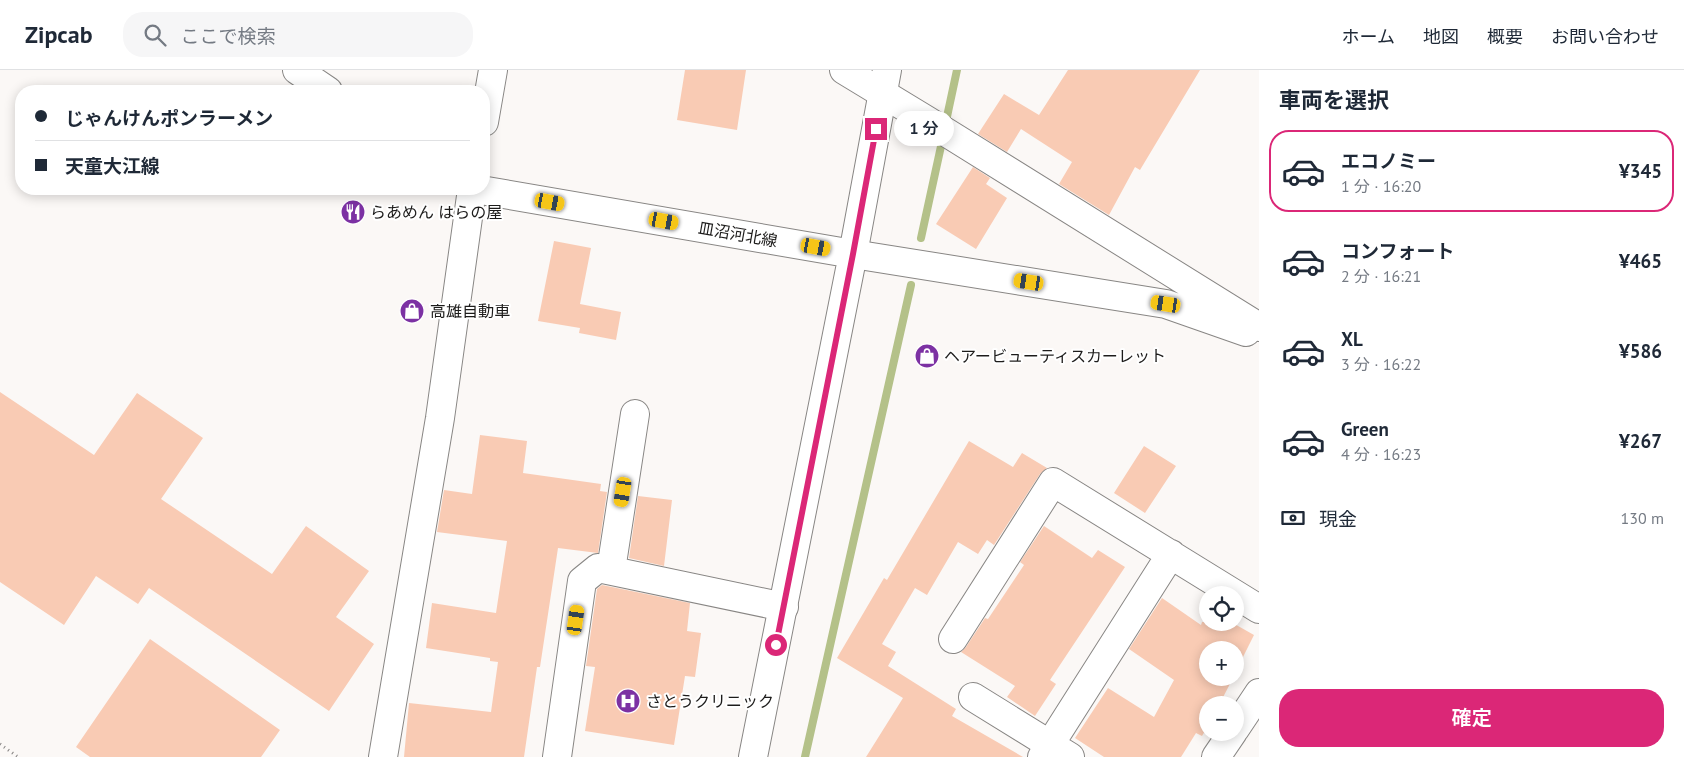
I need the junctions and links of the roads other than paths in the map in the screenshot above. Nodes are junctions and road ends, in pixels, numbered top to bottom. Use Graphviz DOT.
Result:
graph roads {
  1 [pos="297,70"];
  2 [pos="493,70"];
  3 [pos="844,70"];
  4 [pos="885,82"];
  5 [pos="319,85"];
  6 [pos="490,87"];
  7 [pos="490,192"];
  8 [pos="472,195"];
  9 [pos="853,254"];
  10 [pos="1259,327"];
  11 [pos="1259,336"];
  12 [pos="635,414"];
  13 [pos="1171,554"];
  14 [pos="611,570"];
  15 [pos="784,607"];
  16 [pos="1259,609"];
  17 [pos="953,639"];
  18 [pos="1259,692"];
  19 [pos="972,697"];
  20 [pos="1244,715"];
  21 [pos="1227,741"];
  22 [pos="1054,753"];
  23 [pos="383,757"];
  24 [pos="557,757"];
  25 [pos="753,757"];
  26 [pos="1216,757"];
  1 -- 5 [label="main road"];
  2 -- 6 [label="main road"];
  3 -- 4 [label="main road"];
  4 -- 9 [label="main road"];
  4 -- 10 [label="main road"];
  7 -- 9 [label="main road, 皿沼河北線"];
  8 -- 23 [label="main road"];
  9 -- 11 [label="main road, 皿沼河北線"];
  9 -- 15 [label="main road"];
  12 -- 14 [label="main road"];
  13 -- 16 [label="main road"];
  13 -- 17 [label="main road"];
  13 -- 22 [label="main road"];
  14 -- 15 [label="main road"];
  14 -- 24 [label="main road"];
  15 -- 25 [label="main road"];
  18 -- 20 [label="main road"];
  19 -- 22 [label="main road"];
  21 -- 26 [label="main road"];
}
